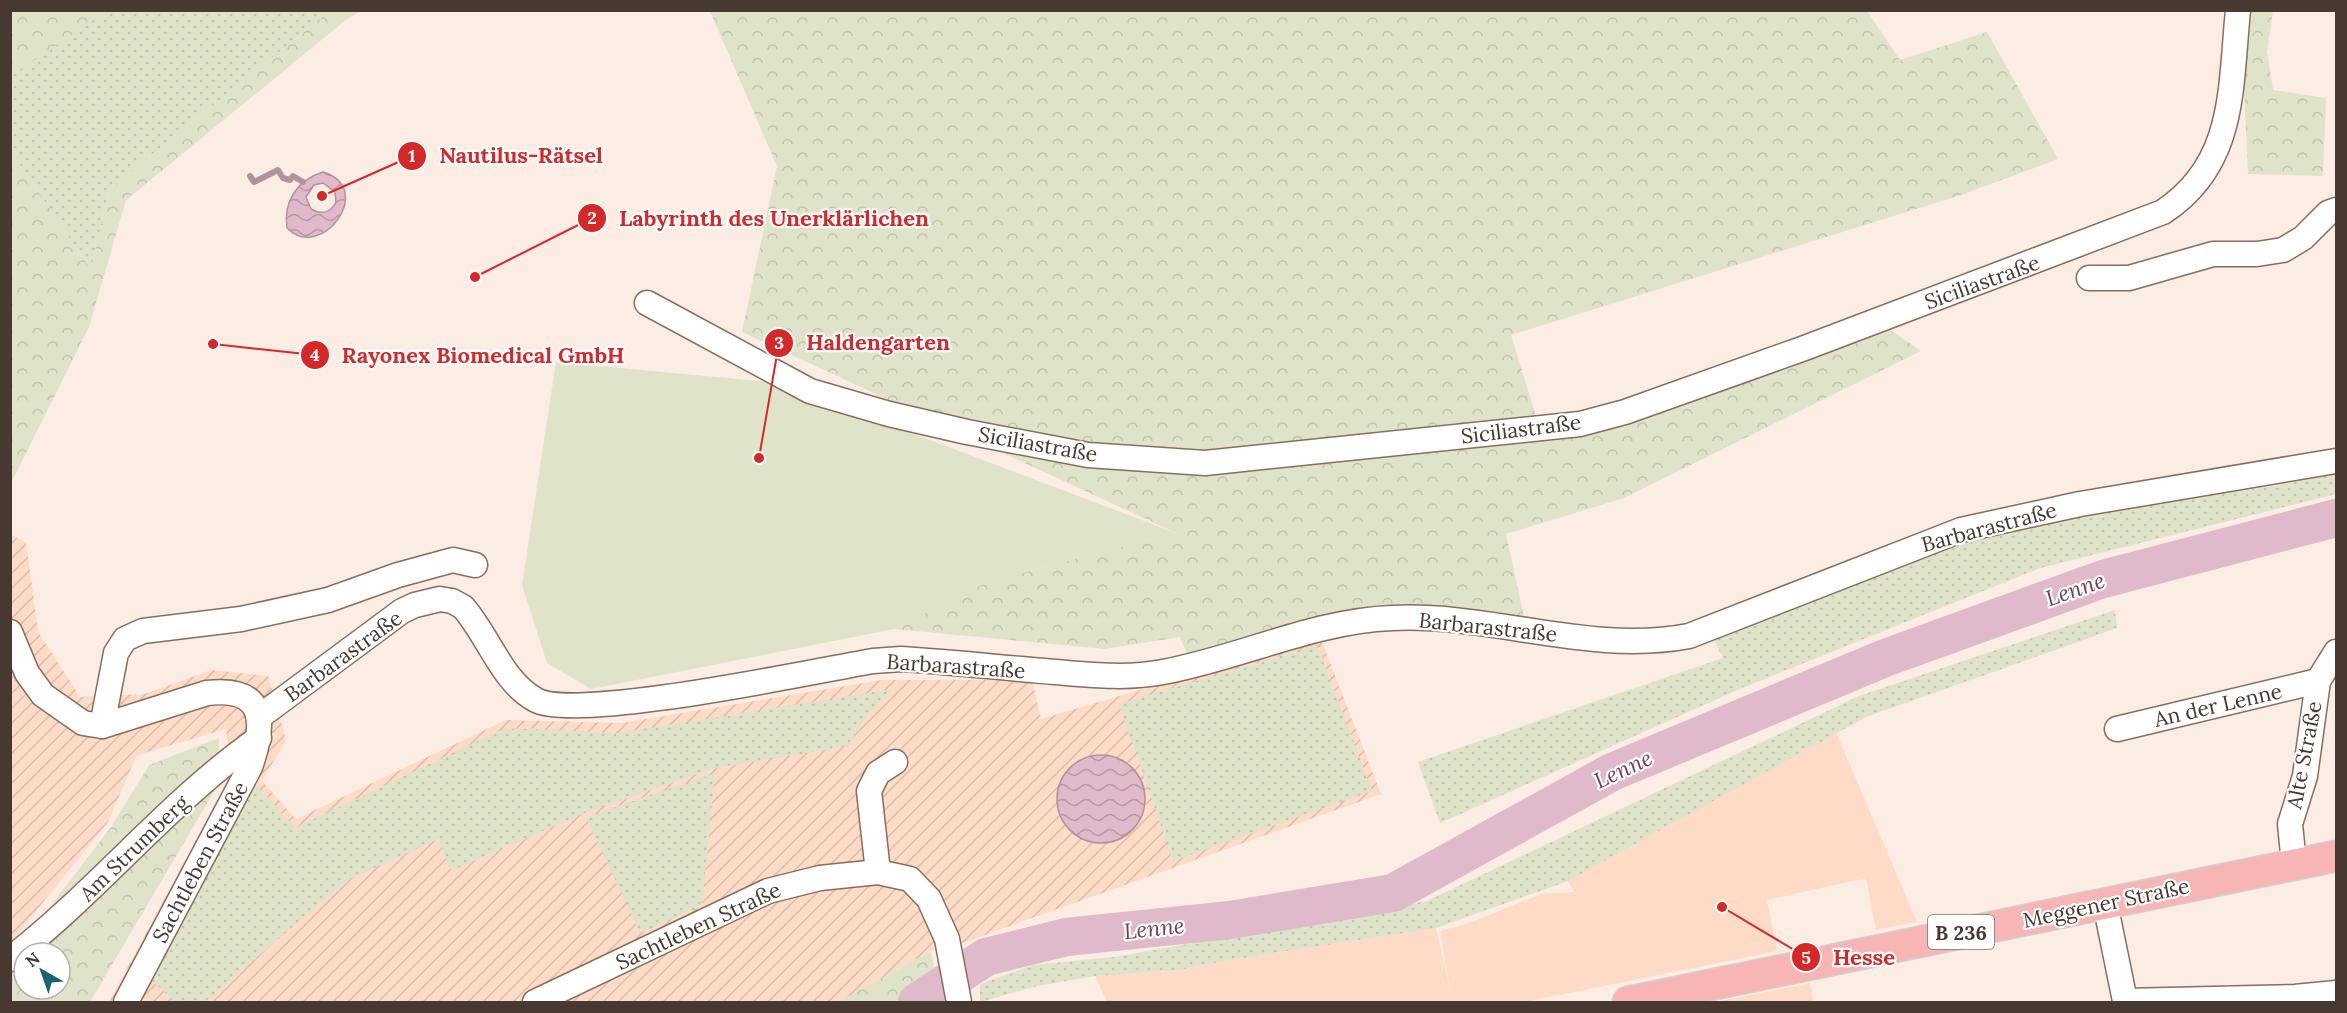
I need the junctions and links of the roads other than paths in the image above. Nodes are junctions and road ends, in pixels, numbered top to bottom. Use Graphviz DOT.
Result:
graph roads {
  1 [pos="2238,10"];
  2 [pos="2337,210"];
  3 [pos="2089,278"];
  4 [pos="647,303"];
  5 [pos="2337,461"];
  6 [pos="475,565"];
  7 [pos="10,632"];
  8 [pos="2337,652"];
  9 [pos="2318,681"];
  10 [pos="102,726"];
  11 [pos="259,728"];
  12 [pos="2117,729"];
  13 [pos="895,762"];
  14 [pos="2337,856"];
  15 [pos="2294,864"];
  16 [pos="878,872"];
  17 [pos="2105,903"];
  18 [pos="10,959"];
  19 [pos="2337,993"];
  20 [pos="126,1002"];
  21 [pos="535,1002"];
  22 [pos="959,1002"];
  23 [pos="1628,1002"];
  1 -- 4 [label="street, Siciliastraße"];
  2 -- 3 [label="street"];
  5 -- 11 [label="street, Barbarastraße"];
  6 -- 10 [label="street, Barbarastraße"];
  7 -- 10 [label="street"];
  8 -- 9 [label="street, Alte Straße"];
  9 -- 12 [label="street, An der Lenne"];
  9 -- 15 [label="street, Alte Straße"];
  10 -- 11 [label="street"];
  11 -- 18 [label="street, Am Strumberg"];
  11 -- 20 [label="street, Sachtleben Straße"];
  13 -- 16 [label="street"];
  14 -- 15 [label="main road, Meggener Straße / B 236"];
  15 -- 17 [label="main road, Meggener Straße / B 236"];
  16 -- 21 [label="street, Sachtleben Straße"];
  16 -- 22 [label="street, Sachtleben Straße"];
  17 -- 19 [label="street"];
  17 -- 23 [label="main road, Meggener Straße / B 236"];
}
